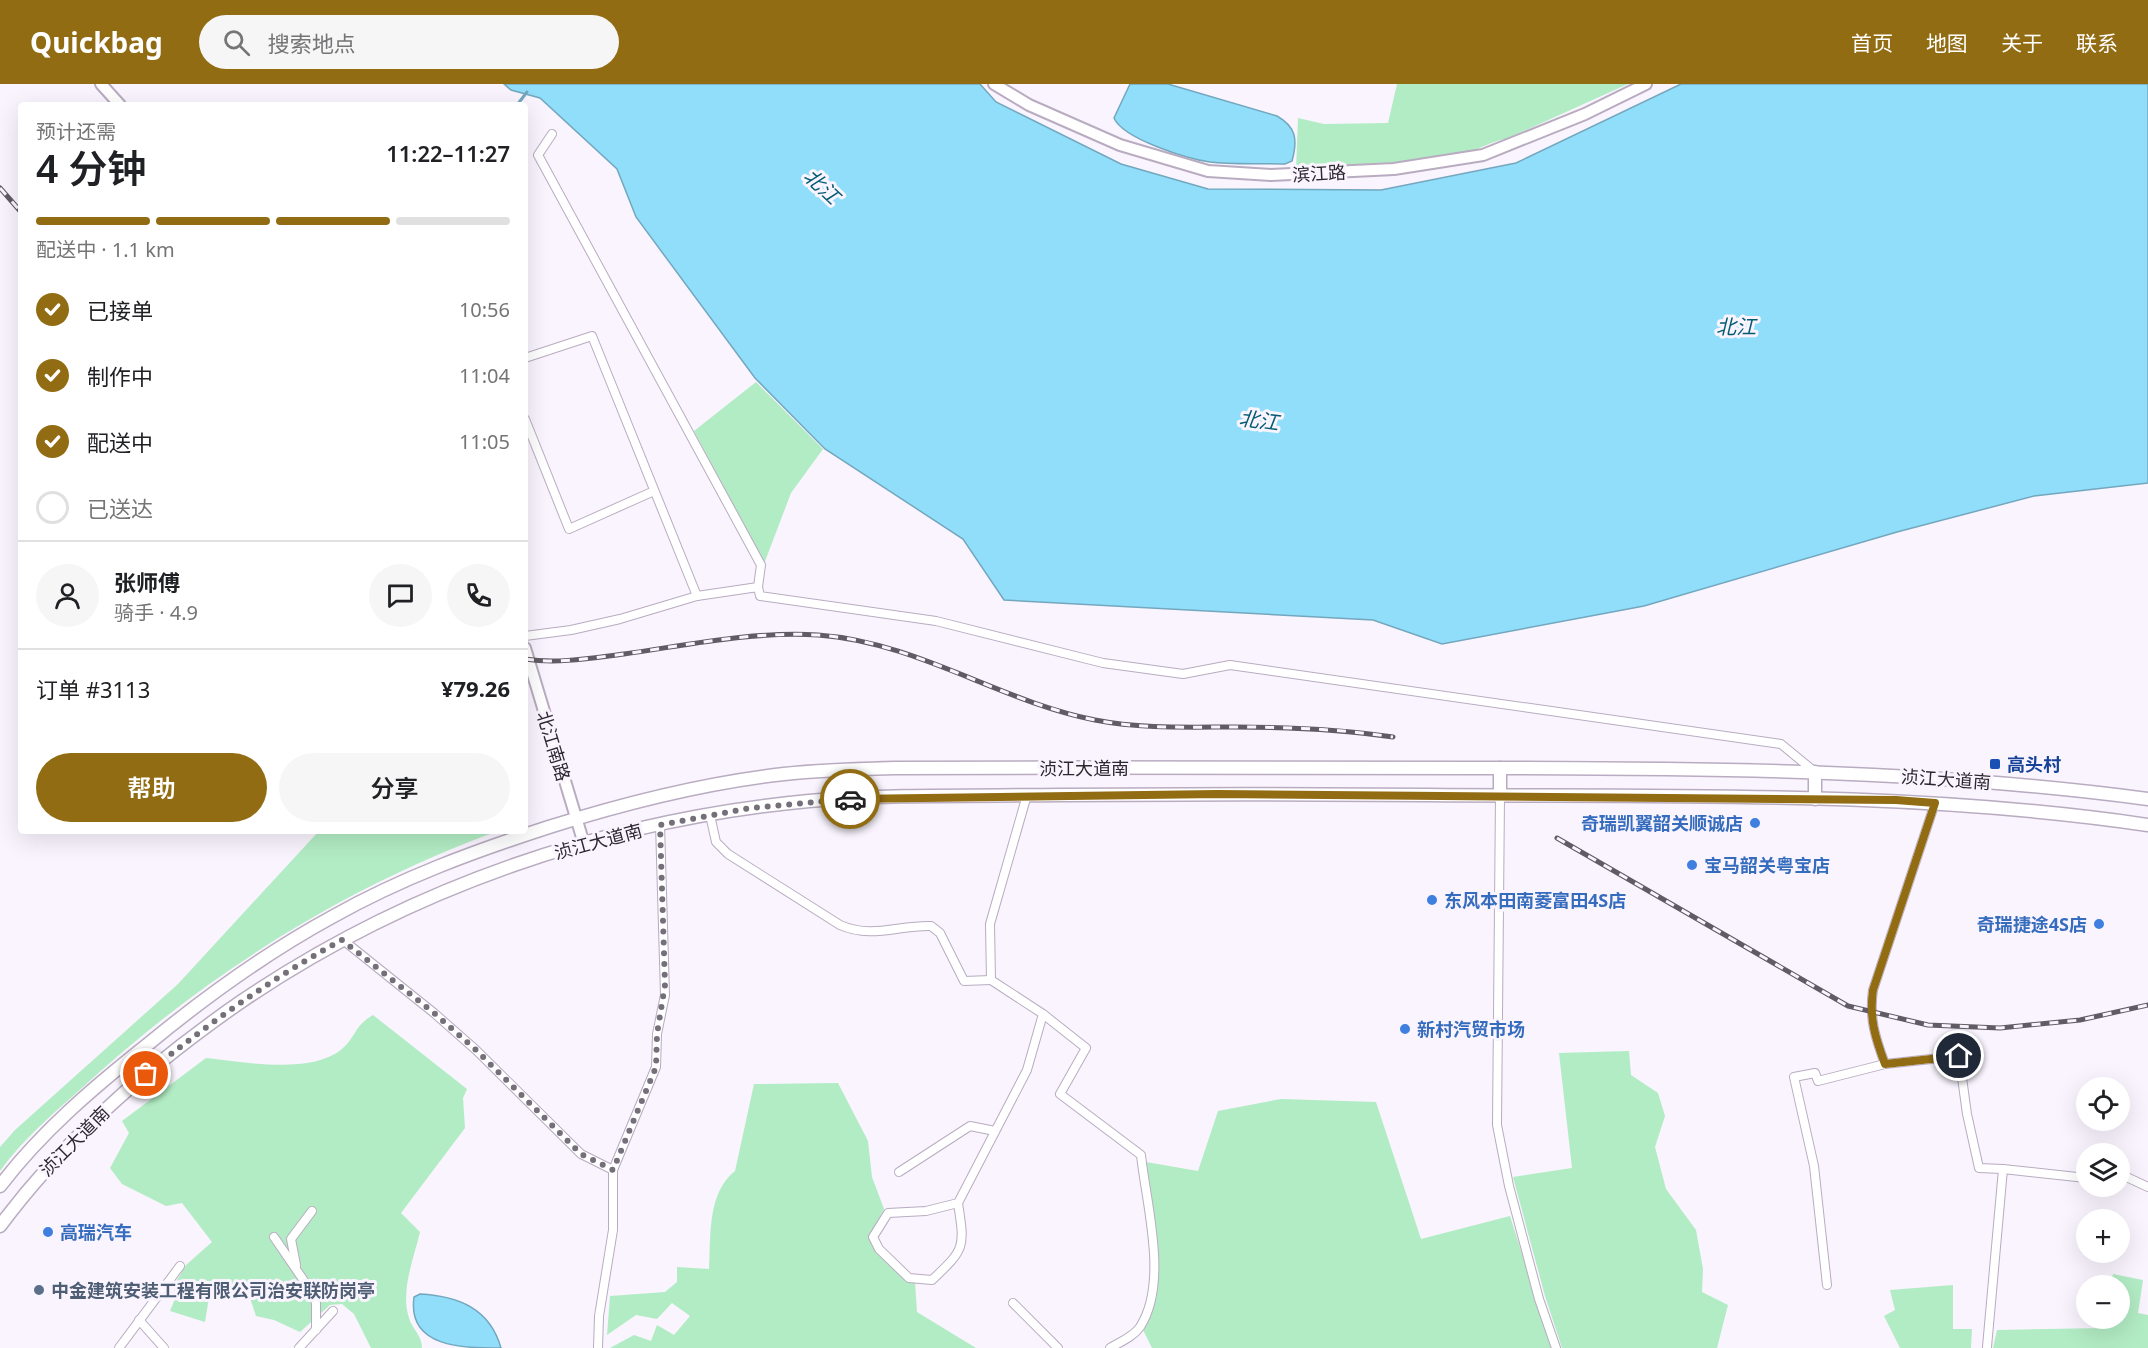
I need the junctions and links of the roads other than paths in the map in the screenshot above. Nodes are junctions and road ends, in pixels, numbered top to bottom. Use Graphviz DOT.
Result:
graph roads {
  1 [pos="100,84"];
  2 [pos="994,84"];
  3 [pos="1646,84"];
  4 [pos="117,102"];
  5 [pos="552,134"];
  6 [pos="528,357"];
  7 [pos="528,426"];
  8 [pos="654,491"];
  9 [pos="759,587"];
  10 [pos="697,596"];
  11 [pos="528,635"];
  12 [pos="528,658"];
  13 [pos="1500,768"];
  14 [pos="1815,772"];
  15 [pos="1027,795"];
  16 [pos="1500,796"];
  17 [pos="1815,799"];
  18 [pos="2148,799"];
  19 [pos="1935,803"];
  20 [pos="710,815"];
  21 [pos="576,819"];
  22 [pos="660,825"];
  23 [pos="2148,825"];
  24 [pos="584,844"];
  25 [pos="342,940"];
  26 [pos="991,981"];
  27 [pos="1043,1014"];
  28 [pos="1885,1064"];
  29 [pos="995,1131"];
  30 [pos="2003,1168"];
  31 [pos="613,1170"];
  32 [pos="899,1172"];
  33 [pos="2076,1177"];
  34 [pos="2130,1179"];
  35 [pos="0,1186"];
  36 [pos="2148,1187"];
  37 [pos="958,1203"];
  38 [pos="312,1211"];
  39 [pos="0,1226"];
  40 [pos="274,1237"];
  41 [pos="180,1266"];
  42 [pos="298,1273"];
  43 [pos="1827,1285"];
  44 [pos="1013,1303"];
  45 [pos="333,1311"];
  46 [pos="139,1320"];
  47 [pos="316,1330"];
  48 [pos="1987,1347"];
  49 [pos="119,1348"];
  50 [pos="164,1348"];
  51 [pos="299,1348"];
  52 [pos="598,1348"];
  53 [pos="1058,1348"];
  54 [pos="1110,1348"];
  55 [pos="1556,1348"];
  1 -- 4 [label="street"];
  2 -- 3 [label="street, 滨江路"];
  5 -- 9 [label="street"];
  6 -- 8 [label="street"];
  7 -- 8 [label="street"];
  8 -- 10 [label="street"];
  9 -- 10 [label="street"];
  9 -- 14 [label="street"];
  10 -- 11 [label="street"];
  12 -- 21 [label="street, 北江南路"];
  13 -- 14 [label="main road, 浈江大道南"];
  13 -- 16 [label="main road"];
  13 -- 21 [label="main road, 浈江大道南"];
  14 -- 17 [label="main road"];
  14 -- 18 [label="main road, 浈江大道南"];
  15 -- 16 [label="main road, 浈江大道南"];
  15 -- 20 [label="main road, 浈江大道南"];
  15 -- 26 [label="street"];
  16 -- 17 [label="main road, 浈江大道南"];
  16 -- 55 [label="street"];
  17 -- 19 [label="main road, 浈江大道南"];
  19 -- 23 [label="main road, 浈江大道南"];
  19 -- 28 [label="street"];
  20 -- 22 [label="main road, 浈江大道南"];
  20 -- 26 [label="street"];
  21 -- 24 [label="street, 北江南路"];
  21 -- 35 [label="main road, 浈江大道南"];
  22 -- 24 [label="main road, 浈江大道南"];
  22 -- 31 [label="street"];
  24 -- 25 [label="main road, 浈江大道南"];
  25 -- 31 [label="street"];
  25 -- 39 [label="main road, 浈江大道南"];
  26 -- 27 [label="street"];
  27 -- 29 [label="street"];
  27 -- 54 [label="street"];
  28 -- 30 [label="street"];
  28 -- 43 [label="street"];
  29 -- 32 [label="street"];
  29 -- 37 [label="street"];
  30 -- 33 [label="street"];
  30 -- 48 [label="street"];
  31 -- 52 [label="street"];
  34 -- 36 [label="street"];
  37 -- 37 [label="street"];
  38 -- 42 [label="street"];
  40 -- 42 [label="street"];
  41 -- 46 [label="street"];
  42 -- 47 [label="street"];
  44 -- 53 [label="street"];
  45 -- 47 [label="street"];
  46 -- 49 [label="street"];
  46 -- 50 [label="street"];
  47 -- 51 [label="street"];
}
